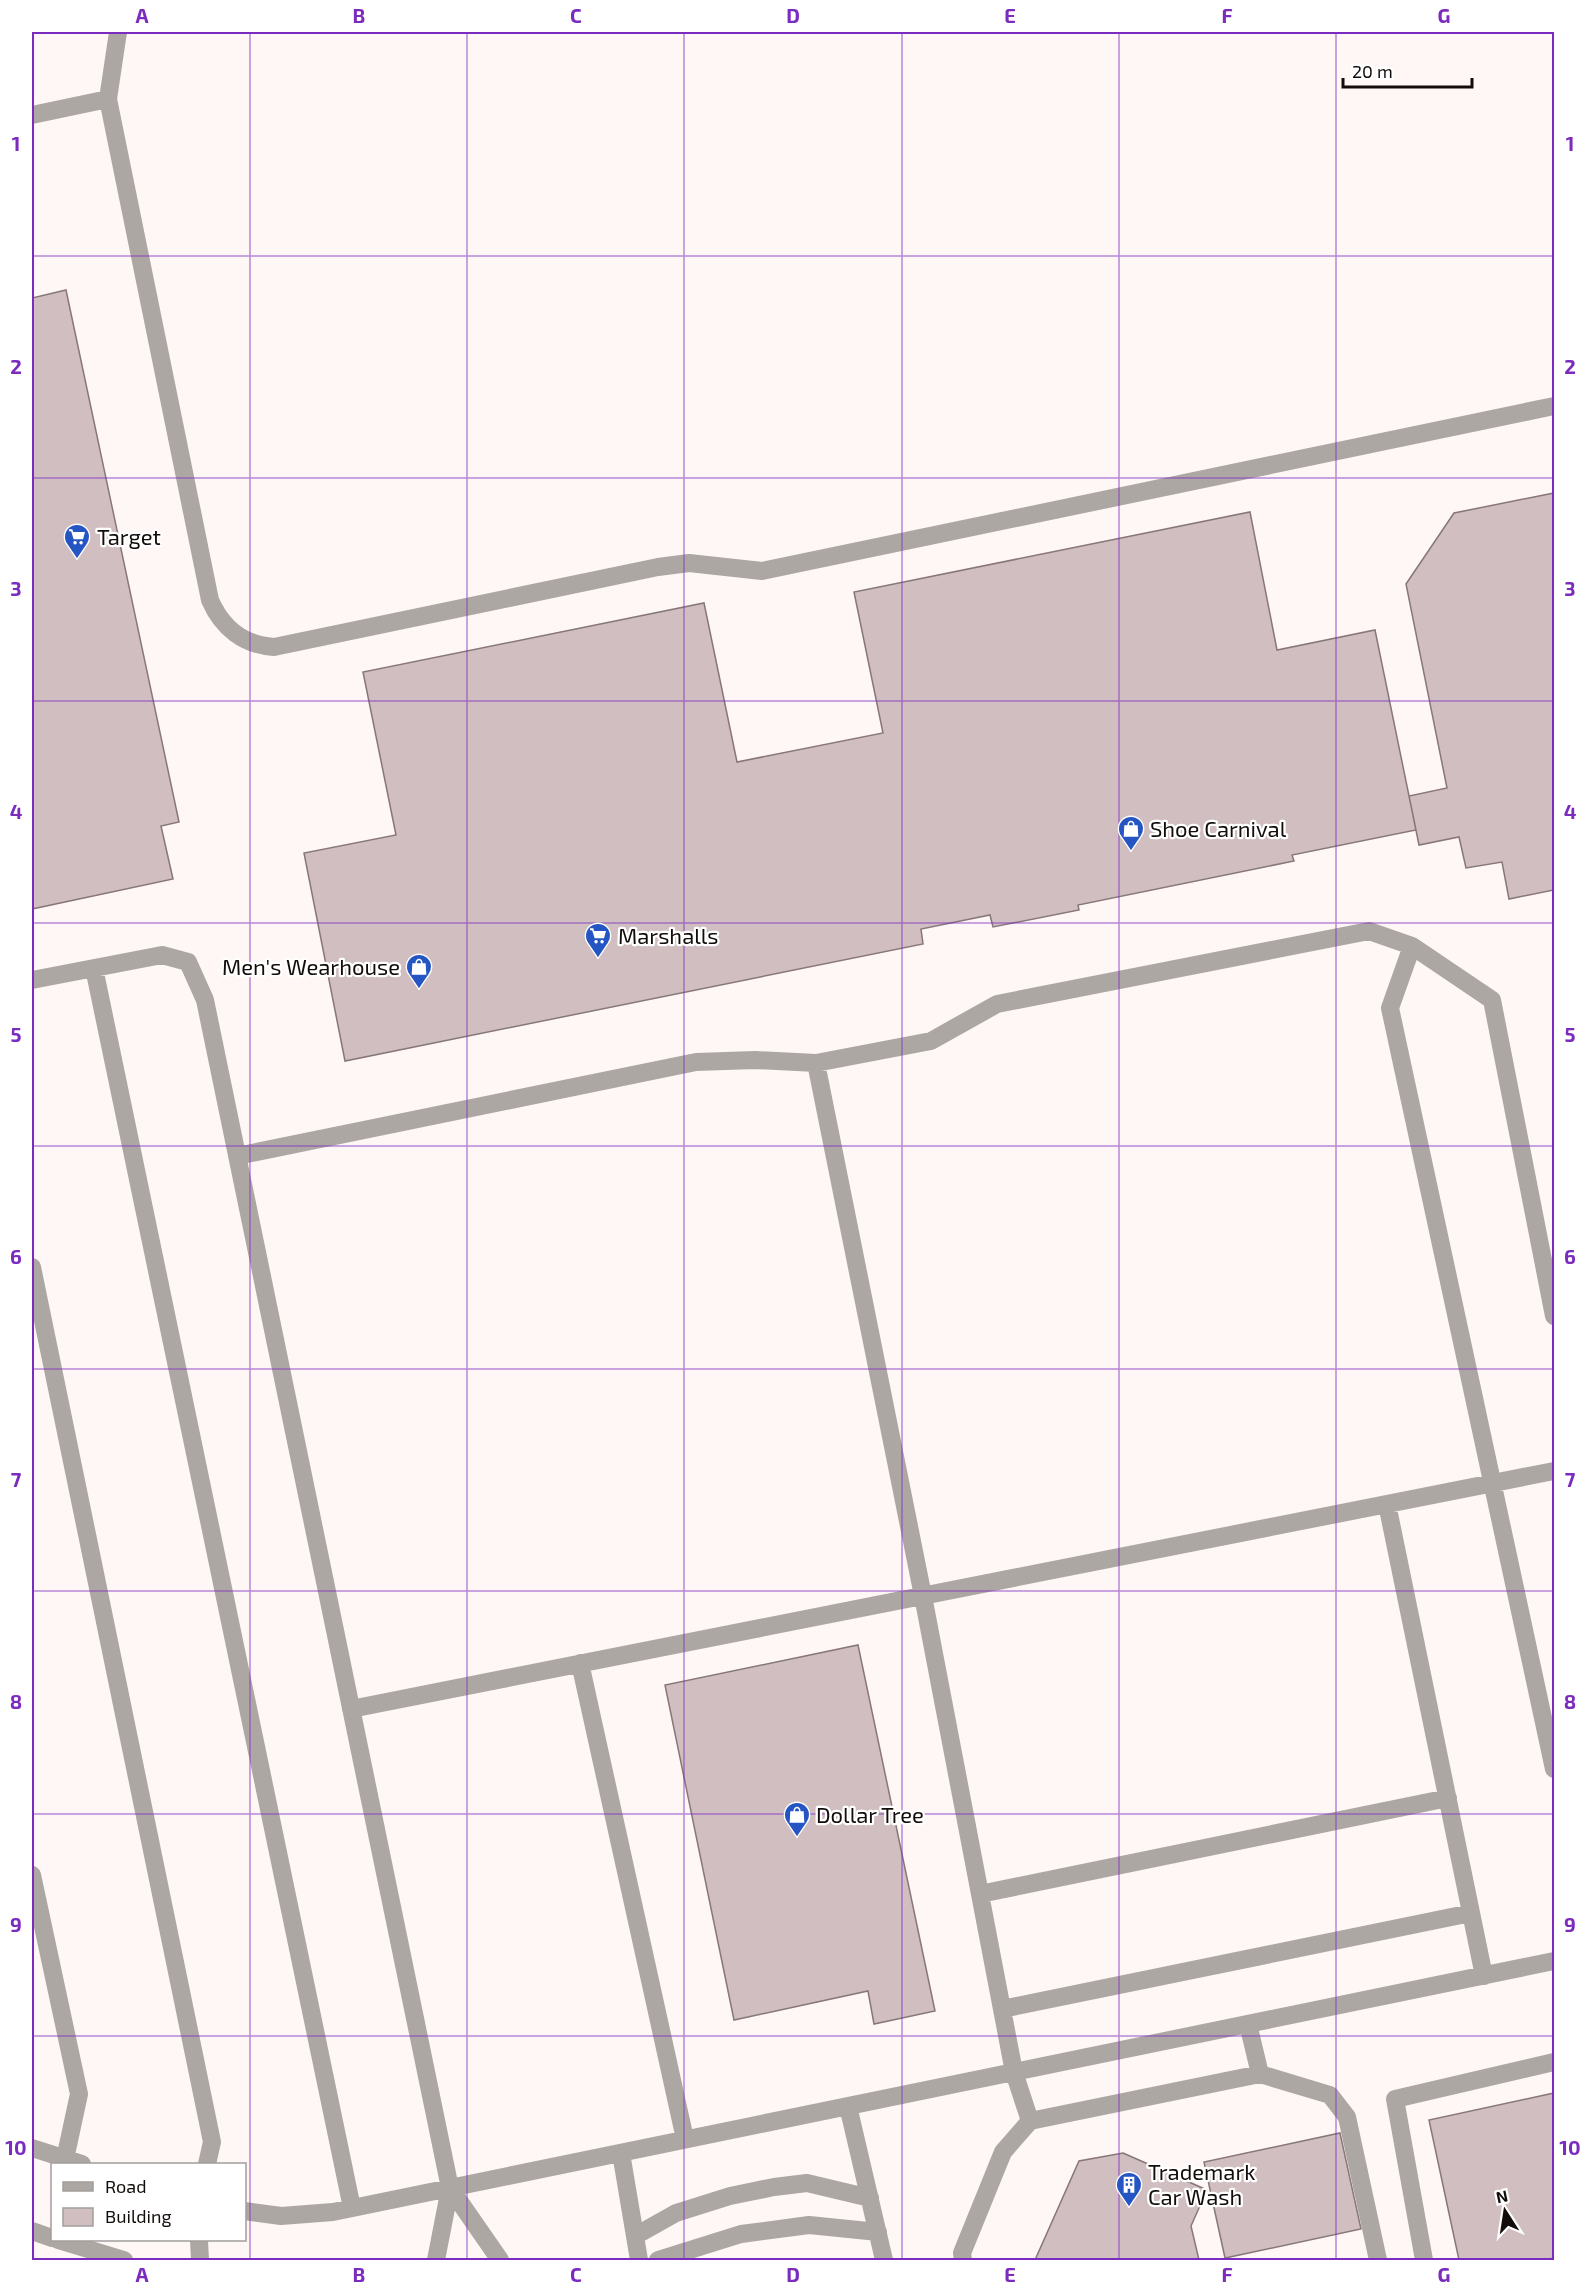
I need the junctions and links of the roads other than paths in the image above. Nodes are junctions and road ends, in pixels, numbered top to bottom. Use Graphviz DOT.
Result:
graph roads {
  1 [pos="118,32"];
  2 [pos="108,99"];
  3 [pos="32,115"];
  4 [pos="1554,406"];
  5 [pos="1412,946"];
  6 [pos="94,968"];
  7 [pos="32,980"];
  8 [pos="816,1063"];
  9 [pos="237,1156"];
  10 [pos="32,1267"];
  11 [pos="1554,1316"];
  12 [pos="1554,1471"];
  13 [pos="1492,1484"];
  14 [pos="1387,1504"];
  15 [pos="923,1596"];
  16 [pos="580,1664"];
  17 [pos="351,1708"];
  18 [pos="1554,1769"];
  19 [pos="1448,1798"];
  20 [pos="32,1875"];
  21 [pos="980,1894"];
  22 [pos="1471,1913"];
  23 [pos="1554,1961"];
  24 [pos="1484,1976"];
  25 [pos="1002,2009"];
  26 [pos="1248,2024"];
  27 [pos="1554,2062"];
  28 [pos="1014,2072"];
  29 [pos="1260,2074"];
  30 [pos="848,2106"];
  31 [pos="1030,2121"];
  32 [pos="685,2139"];
  33 [pos="32,2148"];
  34 [pos="621,2153"];
  35 [pos="74,2162"];
  36 [pos="207,2163"];
  37 [pos="450,2188"];
  38 [pos="870,2198"];
  39 [pos="352,2208"];
  40 [pos="246,2211"];
  41 [pos="32,2231"];
  42 [pos="878,2232"];
  43 [pos="635,2236"];
  44 [pos="51,2238"];
  45 [pos="61,2241"];
  46 [pos="199,2241"];
  47 [pos="124,2260"];
  48 [pos="200,2260"];
  49 [pos="436,2260"];
  50 [pos="500,2260"];
  51 [pos="639,2260"];
  52 [pos="658,2260"];
  53 [pos="884,2260"];
  54 [pos="963,2260"];
  55 [pos="1378,2260"];
  56 [pos="1424,2260"];
  1 -- 2 [label="lane"];
  2 -- 3 [label="lane"];
  2 -- 4 [label="lane"];
  5 -- 8 [label="lane"];
  5 -- 11 [label="lane"];
  5 -- 13 [label="lane"];
  6 -- 7 [label="lane"];
  6 -- 9 [label="lane"];
  6 -- 39 [label="lane"];
  8 -- 9 [label="lane"];
  8 -- 15 [label="lane"];
  9 -- 17 [label="lane"];
  10 -- 36 [label="lane"];
  12 -- 13 [label="lane"];
  13 -- 14 [label="lane"];
  13 -- 18 [label="lane"];
  14 -- 15 [label="lane"];
  14 -- 19 [label="lane"];
  15 -- 16 [label="lane"];
  15 -- 21 [label="lane"];
  16 -- 17 [label="lane"];
  16 -- 32 [label="lane"];
  17 -- 37 [label="lane"];
  19 -- 21 [label="lane"];
  19 -- 22 [label="lane"];
  20 -- 35 [label="lane"];
  21 -- 25 [label="lane"];
  22 -- 24 [label="lane"];
  22 -- 25 [label="lane"];
  23 -- 24 [label="lane"];
  24 -- 26 [label="lane"];
  25 -- 28 [label="lane"];
  26 -- 28 [label="lane"];
  26 -- 29 [label="lane"];
  27 -- 56 [label="lane"];
  28 -- 30 [label="lane"];
  28 -- 31 [label="lane"];
  29 -- 31 [label="lane"];
  29 -- 55 [label="lane"];
  30 -- 32 [label="lane"];
  30 -- 38 [label="lane"];
  31 -- 54 [label="lane"];
  32 -- 34 [label="lane"];
  33 -- 35 [label="lane"];
  34 -- 37 [label="lane"];
  34 -- 43 [label="lane"];
  37 -- 39 [label="lane"];
  37 -- 49 [label="lane"];
  37 -- 50 [label="lane"];
  38 -- 42 [label="lane"];
  38 -- 43 [label="lane"];
  39 -- 40 [label="lane"];
  41 -- 44 [label="lane"];
  42 -- 52 [label="lane"];
  42 -- 53 [label="lane"];
  43 -- 51 [label="lane"];
  45 -- 47 [label="lane"];
  46 -- 48 [label="lane"];
}
